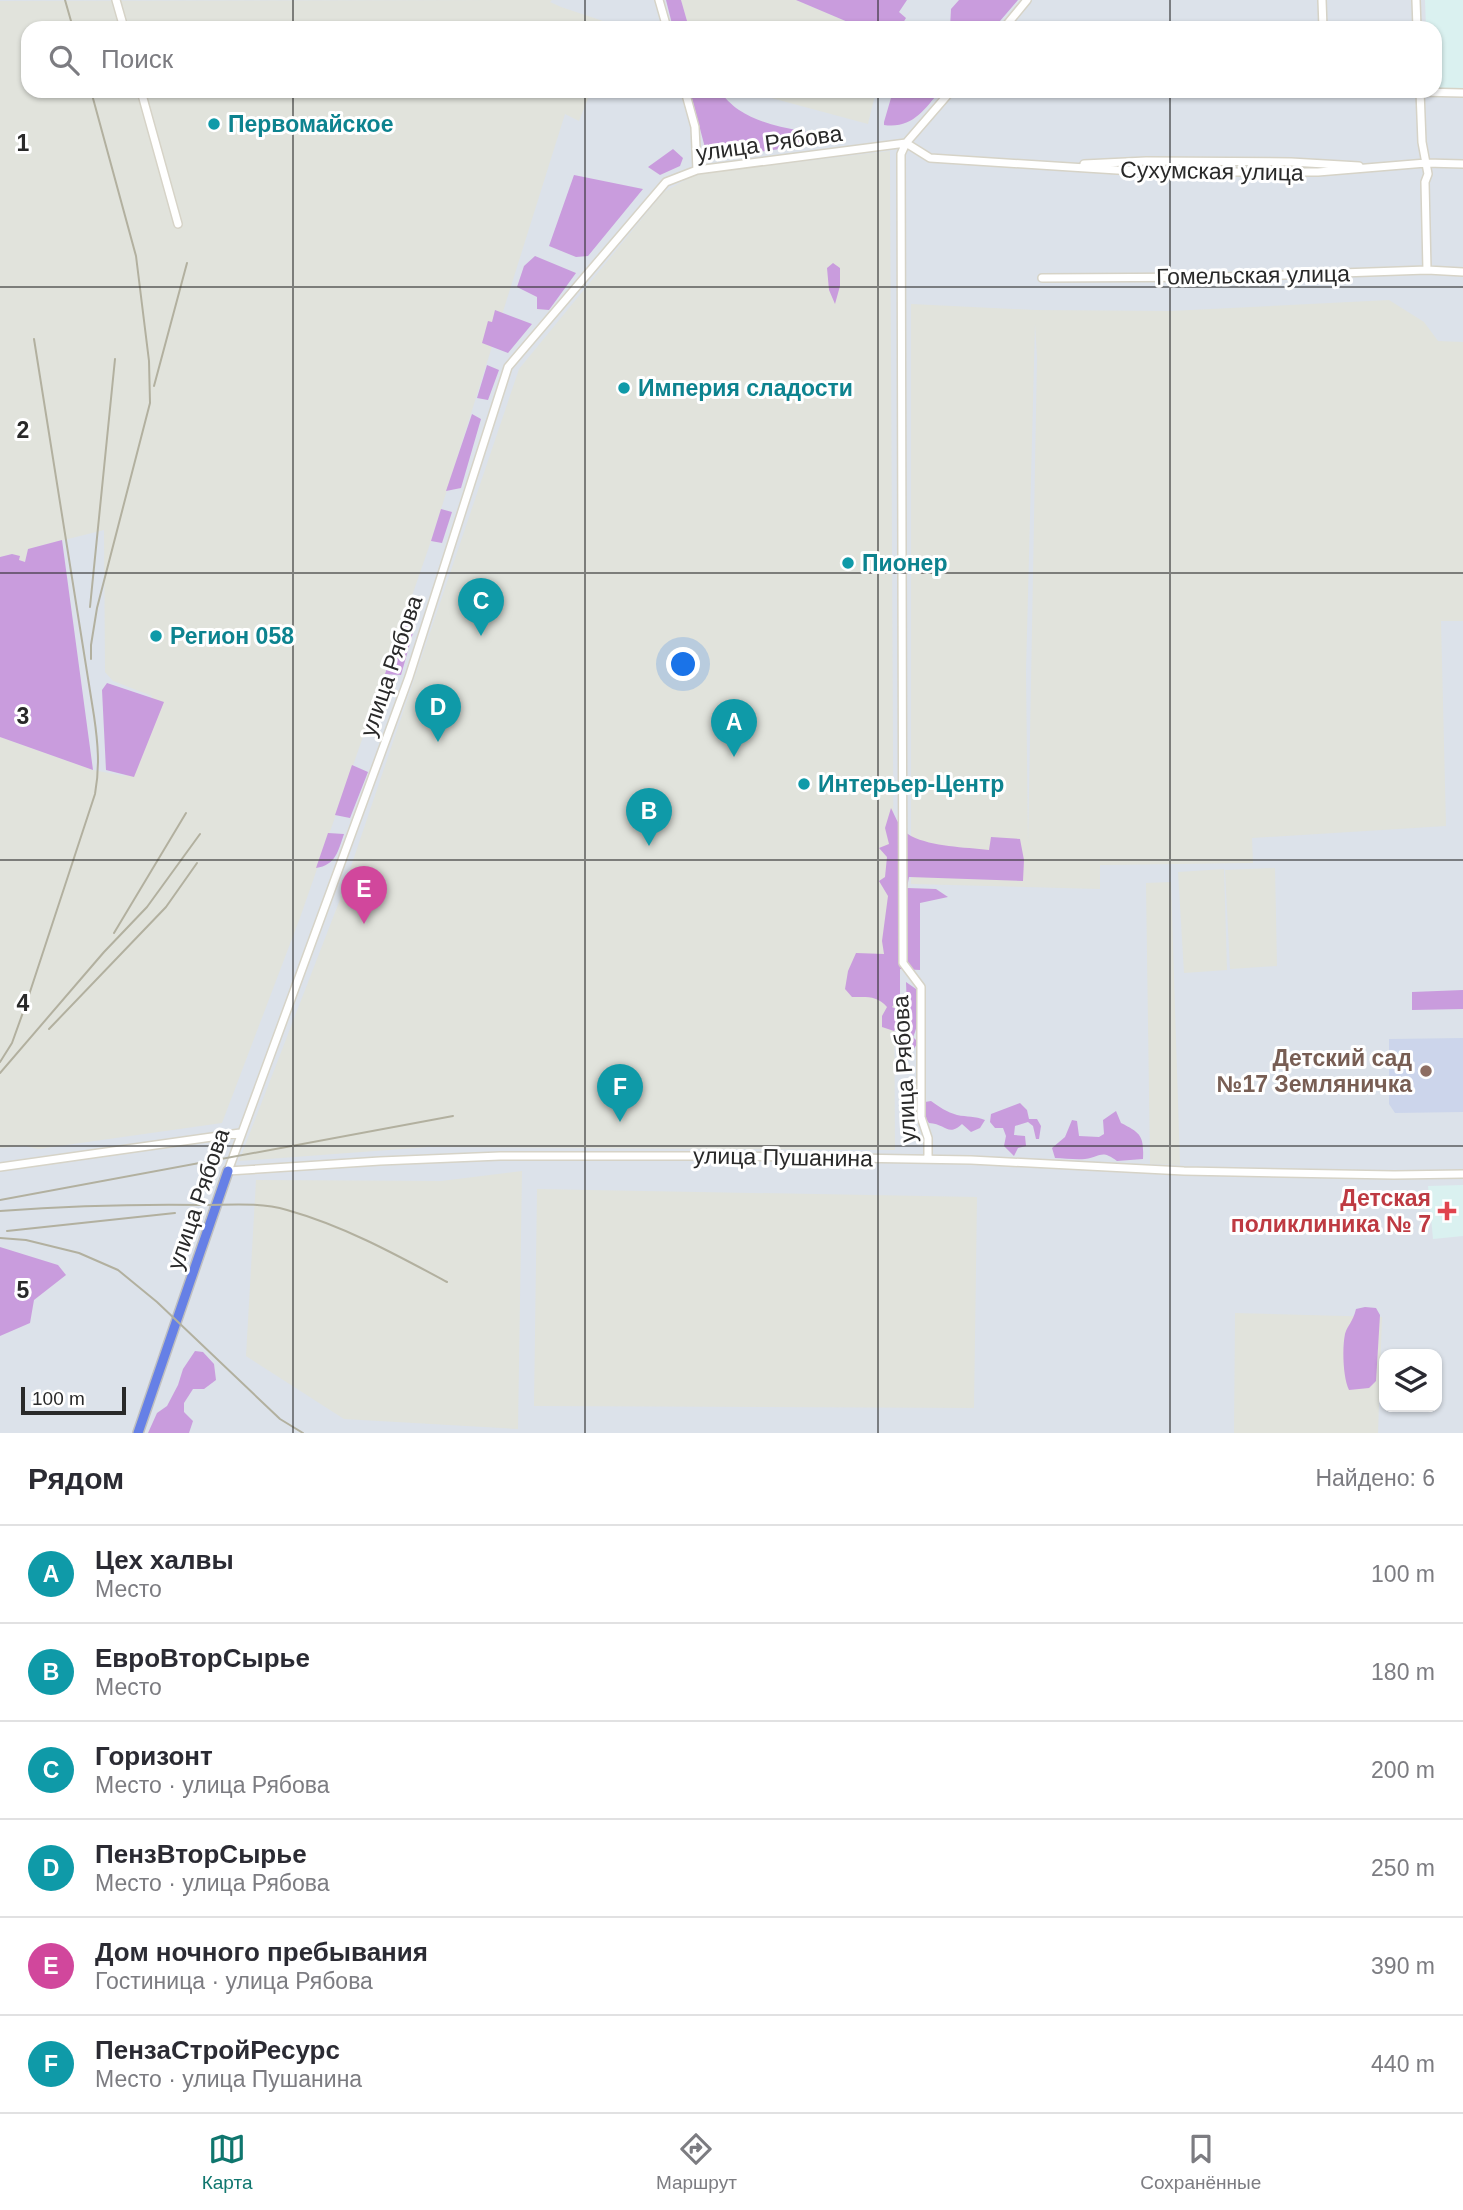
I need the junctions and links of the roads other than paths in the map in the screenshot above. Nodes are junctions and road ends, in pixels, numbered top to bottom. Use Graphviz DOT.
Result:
graph roads {
  1 [pos="116,0"];
  2 [pos="659,0"];
  3 [pos="1027,0"];
  4 [pos="1322,0"];
  5 [pos="1416,0"];
  6 [pos="122,21"];
  7 [pos="665,21"];
  8 [pos="1010,21"];
  9 [pos="1323,21"];
  10 [pos="1417,21"];
  11 [pos="1442,93"];
  12 [pos="1463,93"];
  13 [pos="143,98"];
  14 [pos="687,98"];
  15 [pos="945,98"];
  16 [pos="1420,98"];
  17 [pos="906,143"];
  18 [pos="1426,163"];
  19 [pos="1463,164"];
  20 [pos="697,170"];
  21 [pos="178,224"];
  22 [pos="1427,270"];
  23 [pos="1463,272"];
  24 [pos="1042,278"];
  25 [pos="240,1133"];
  26 [pos="928,1159"];
  27 [pos="0,1167"];
  28 [pos="228,1171"];
  29 [pos="1463,1174"];
  30 [pos="138,1433"];
  1 -- 6 [label="street"];
  2 -- 7 [label="street"];
  3 -- 8 [label="street"];
  4 -- 9 [label="street"];
  5 -- 10 [label="street"];
  11 -- 12 [label="street"];
  13 -- 21 [label="street"];
  14 -- 20 [label="street"];
  15 -- 17 [label="street"];
  16 -- 18 [label="street"];
  17 -- 18 [label="street, Сухумская улица"];
  17 -- 20 [label="street, улица Рябова"];
  17 -- 26 [label="street, улица Рябова"];
  18 -- 19 [label="street, Сухумская улица"];
  18 -- 22 [label="street"];
  20 -- 25 [label="street, улица Рябова"];
  22 -- 23 [label="street, Гомельская улица"];
  22 -- 24 [label="street, Гомельская улица"];
  25 -- 27 [label="street"];
  25 -- 28 [label="street, улица Рябова"];
  26 -- 28 [label="street, улица Пушанина"];
  26 -- 29 [label="street, улица Пушанина"];
  28 -- 30 [label="main road, улица Рябова"];
}
